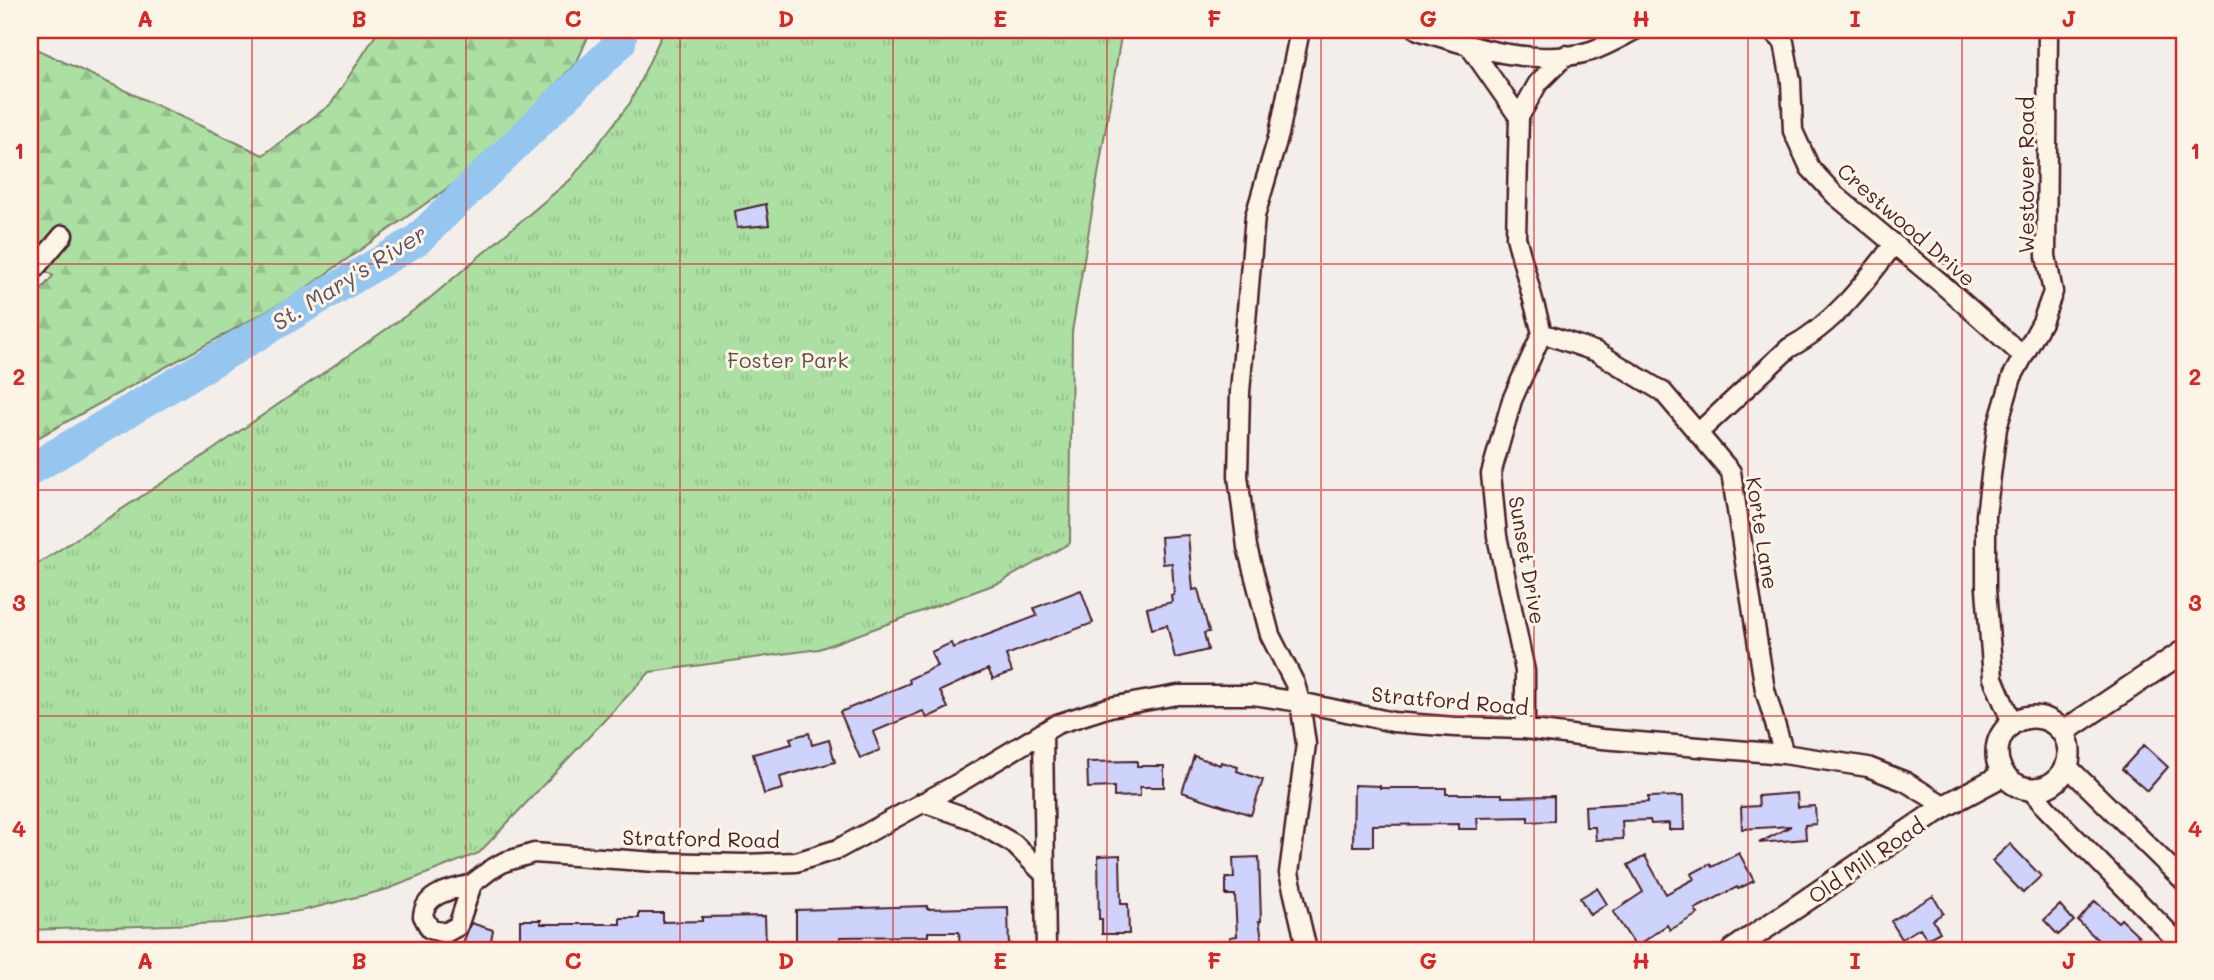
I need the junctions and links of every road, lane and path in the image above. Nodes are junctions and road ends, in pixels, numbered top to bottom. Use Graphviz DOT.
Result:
graph roads {
  1 [pos="1300,30"];
  2 [pos="1418,30"];
  3 [pos="1635,30"];
  4 [pos="1771,30"];
  5 [pos="2048,30"];
  6 [pos="1470,47"];
  7 [pos="1566,55"];
  8 [pos="1519,117"];
  9 [pos="63,235"];
  10 [pos="1894,244"];
  11 [pos="30,274"];
  12 [pos="1542,333"];
  13 [pos="2023,356"];
  14 [pos="1699,432"];
  15 [pos="2184,652"];
  16 [pos="1300,702"];
  17 [pos="2012,723"];
  18 [pos="1525,729"];
  19 [pos="2063,732"];
  20 [pos="1043,733"];
  21 [pos="1784,754"];
  22 [pos="2067,766"];
  23 [pos="2003,775"];
  24 [pos="2031,790"];
  25 [pos="923,802"];
  26 [pos="1945,806"];
  27 [pos="1045,875"];
  28 [pos="2184,881"];
  29 [pos="472,884"];
  30 [pos="2184,948"];
  31 [pos="1046,950"];
  32 [pos="1307,950"];
  33 [pos="1733,950"];
  1 -- 16 [label="street"];
  2 -- 6 [label="street"];
  3 -- 7 [label="street"];
  4 -- 10 [label="street, Crestwood Drive"];
  5 -- 13 [label="street, Westover Road"];
  6 -- 7 [label="street"];
  6 -- 8 [label="street"];
  7 -- 8 [label="street"];
  8 -- 12 [label="street"];
  9 -- 11 [label="street"];
  10 -- 13 [label="street, Crestwood Drive"];
  10 -- 14 [label="street"];
  12 -- 14 [label="street, Korte Lane"];
  12 -- 18 [label="street, Sunset Drive"];
  13 -- 17 [label="street, Westover Road"];
  14 -- 21 [label="street, Korte Lane"];
  15 -- 19 [label="main road"];
  16 -- 18 [label="street, Stratford Road"];
  16 -- 20 [label="street, Stratford Road"];
  16 -- 32 [label="street"];
  17 -- 19 [label="main road"];
  17 -- 23 [label="main road"];
  18 -- 21 [label="street, Stratford Road"];
  19 -- 22 [label="main road"];
  20 -- 25 [label="street, Stratford Road"];
  20 -- 27 [label="street"];
  21 -- 26 [label="street, Stratford Road"];
  22 -- 24 [label="main road"];
  22 -- 28 [label="street"];
  23 -- 24 [label="main road"];
  23 -- 26 [label="main road, Old Mill Road"];
  24 -- 30 [label="street"];
  25 -- 27 [label="street"];
  25 -- 29 [label="street, Stratford Road"];
  26 -- 33 [label="main road, Old Mill Road"];
  27 -- 31 [label="street"];
}
